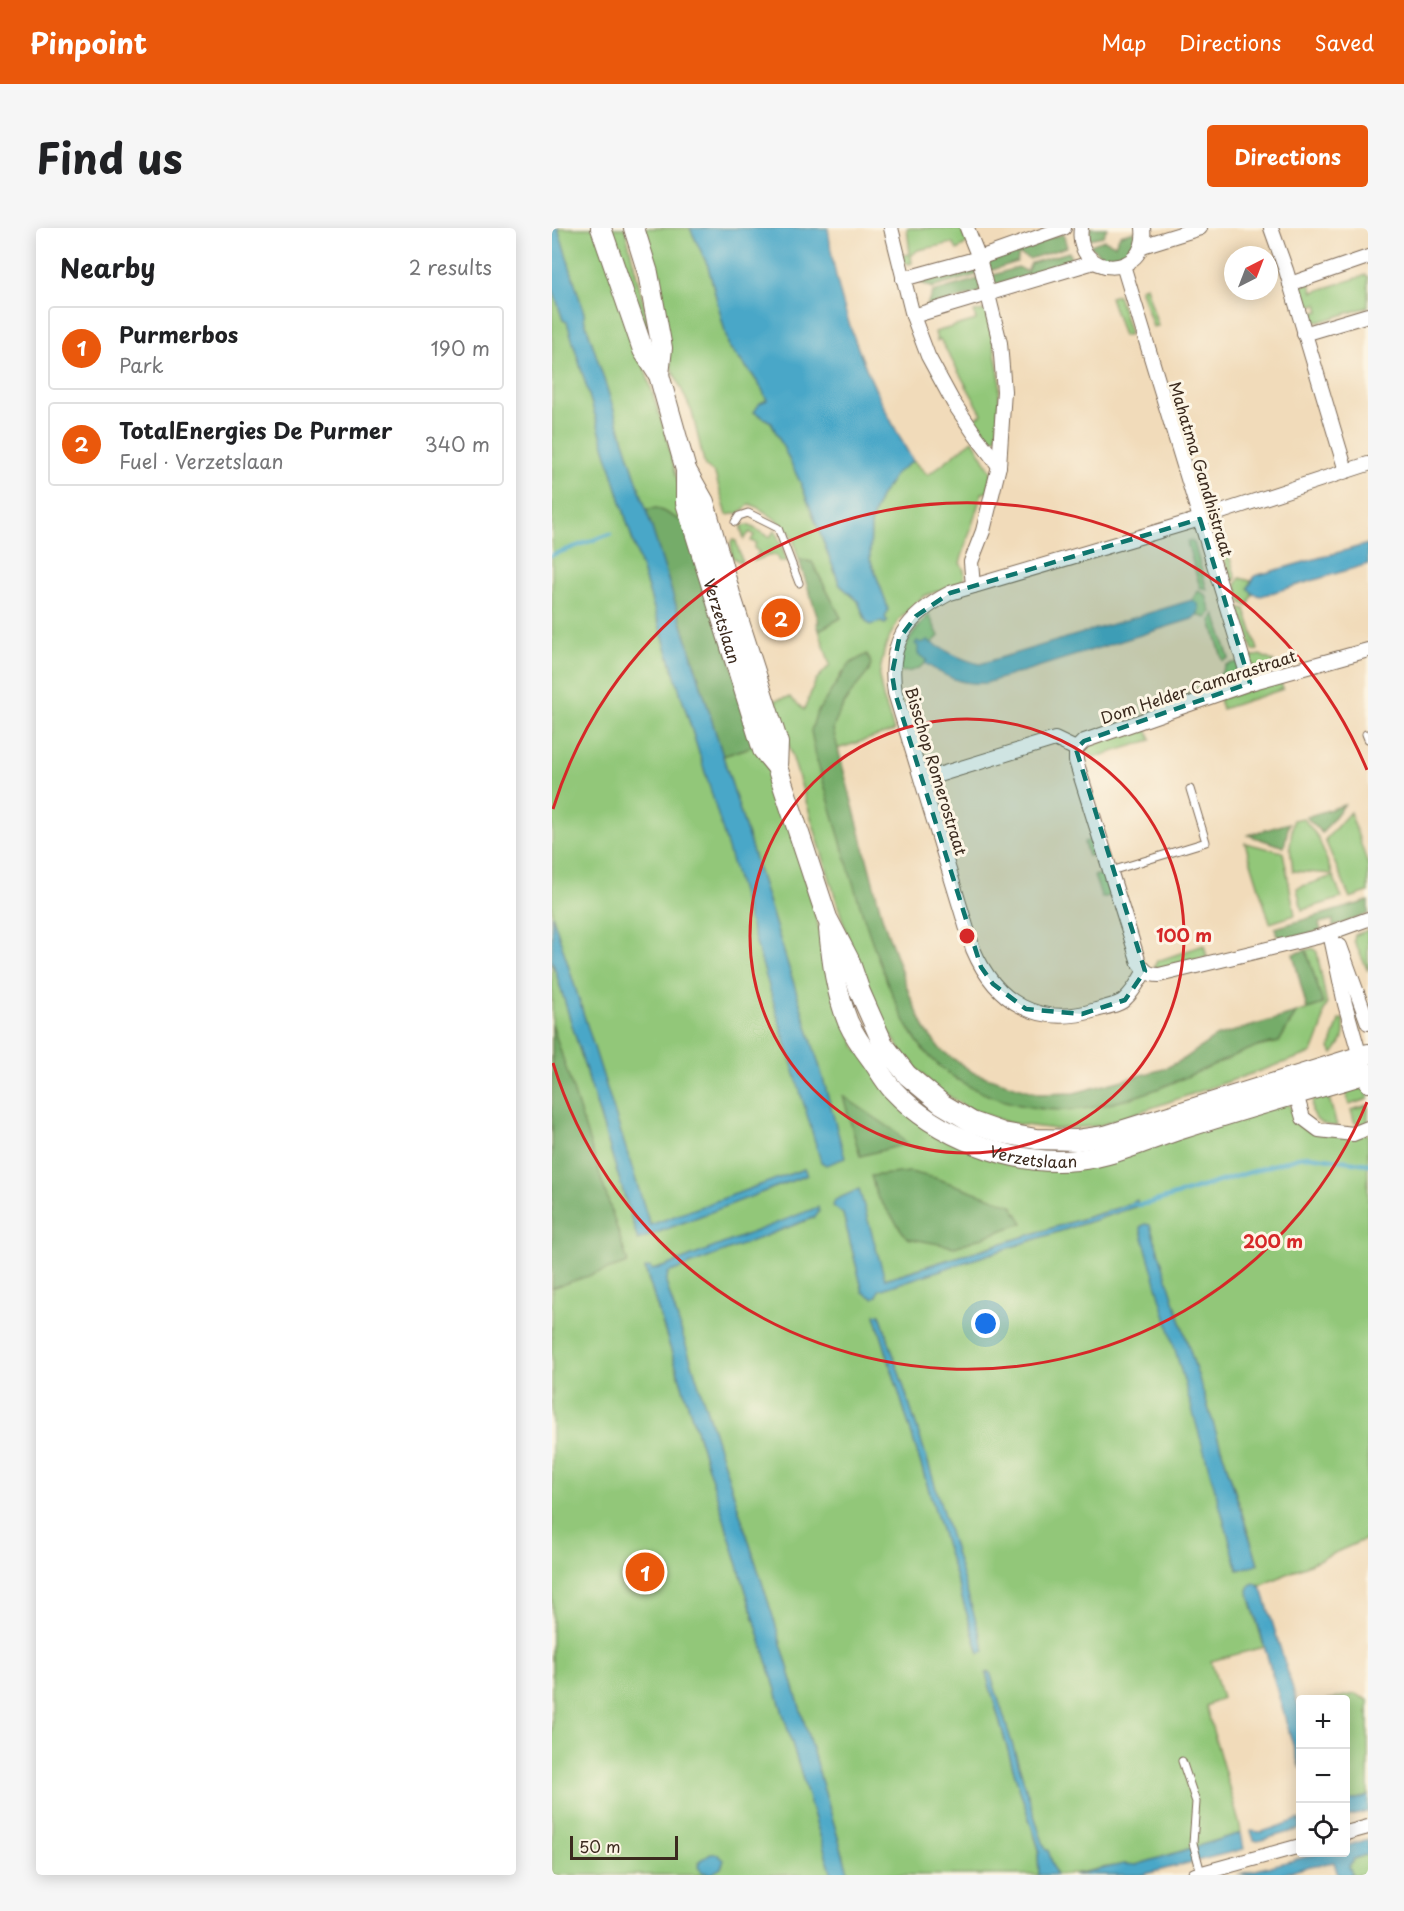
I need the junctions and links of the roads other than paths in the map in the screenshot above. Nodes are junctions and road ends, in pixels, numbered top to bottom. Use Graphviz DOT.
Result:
graph roads {
  1 [pos="601,228"];
  2 [pos="634,228"];
  3 [pos="891,228"];
  4 [pos="967,228"];
  5 [pos="1064,228"];
  6 [pos="1081,228"];
  7 [pos="1143,228"];
  8 [pos="1200,228"];
  9 [pos="1271,228"];
  10 [pos="1142,246"];
  11 [pos="1368,257"];
  12 [pos="979,258"];
  13 [pos="1094,262"];
  14 [pos="1122,265"];
  15 [pos="903,279"];
  16 [pos="1290,284"];
  17 [pos="988,294"];
  18 [pos="1368,315"];
  19 [pos="913,316"];
  20 [pos="1304,334"];
  21 [pos="659,375"];
  22 [pos="1368,464"];
  23 [pos="999,466"];
  24 [pos="1346,471"];
  25 [pos="1200,519"];
  26 [pos="735,522"];
  27 [pos="799,583"];
  28 [pos="974,586"];
  29 [pos="1368,651"];
  30 [pos="1250,682"];
  31 [pos="1076,749"];
  32 [pos="922,780"];
  33 [pos="1190,789"];
  34 [pos="1111,871"];
  35 [pos="827,918"];
  36 [pos="1368,919"];
  37 [pos="1332,932"];
  38 [pos="1145,971"];
  39 [pos="1368,1023"];
  40 [pos="1366,1069"];
  41 [pos="1296,1094"];
  42 [pos="1368,1128"];
  43 [pos="1182,1761"];
  44 [pos="1368,1827"];
  45 [pos="1350,1832"];
  46 [pos="1296,1847"];
  47 [pos="1198,1870"];
  1 -- 21 [label="main road, Verzetslaan"];
  2 -- 21 [label="main road, Verzetslaan"];
  3 -- 15 [label="street"];
  4 -- 12 [label="street"];
  5 -- 12 [label="street"];
  6 -- 13 [label="street"];
  7 -- 10 [label="street"];
  8 -- 10 [label="street"];
  9 -- 16 [label="street"];
  10 -- 14 [label="street"];
  11 -- 16 [label="street"];
  12 -- 15 [label="street"];
  12 -- 17 [label="street"];
  13 -- 14 [label="street"];
  13 -- 17 [label="street"];
  14 -- 25 [label="street, Mahatma Gandhistraat"];
  15 -- 19 [label="street"];
  16 -- 20 [label="street"];
  17 -- 19 [label="street"];
  17 -- 23 [label="street"];
  18 -- 20 [label="street"];
  19 -- 23 [label="street"];
  20 -- 24 [label="street"];
  21 -- 35 [label="main road, Verzetslaan"];
  22 -- 24 [label="street, Bisschop Romerostraat"];
  23 -- 28 [label="street"];
  24 -- 25 [label="street, Bisschop Romerostraat"];
  25 -- 28 [label="street, Bisschop Romerostraat"];
  25 -- 30 [label="street, Mahatma Gandhistraat"];
  26 -- 27 [label="lane"];
  28 -- 32 [label="street, Bisschop Romerostraat"];
  29 -- 30 [label="street, Dom Helder Camarastraat"];
  30 -- 31 [label="street, Dom Helder Camarastraat"];
  31 -- 32 [label="street"];
  31 -- 34 [label="street"];
  32 -- 38 [label="street, Bisschop Romerostraat"];
  33 -- 34 [label="lane"];
  34 -- 38 [label="street"];
  35 -- 40 [label="main road, Verzetslaan"];
  35 -- 41 [label="main road, Verzetslaan"];
  36 -- 37 [label="street"];
  37 -- 38 [label="street"];
  37 -- 39 [label="street"];
  37 -- 40 [label="street"];
  40 -- 41 [label="main road, Verzetslaan"];
  41 -- 42 [label="street"];
  43 -- 47 [label="lane"];
  44 -- 45 [label="street"];
  46 -- 47 [label="street"];
}
